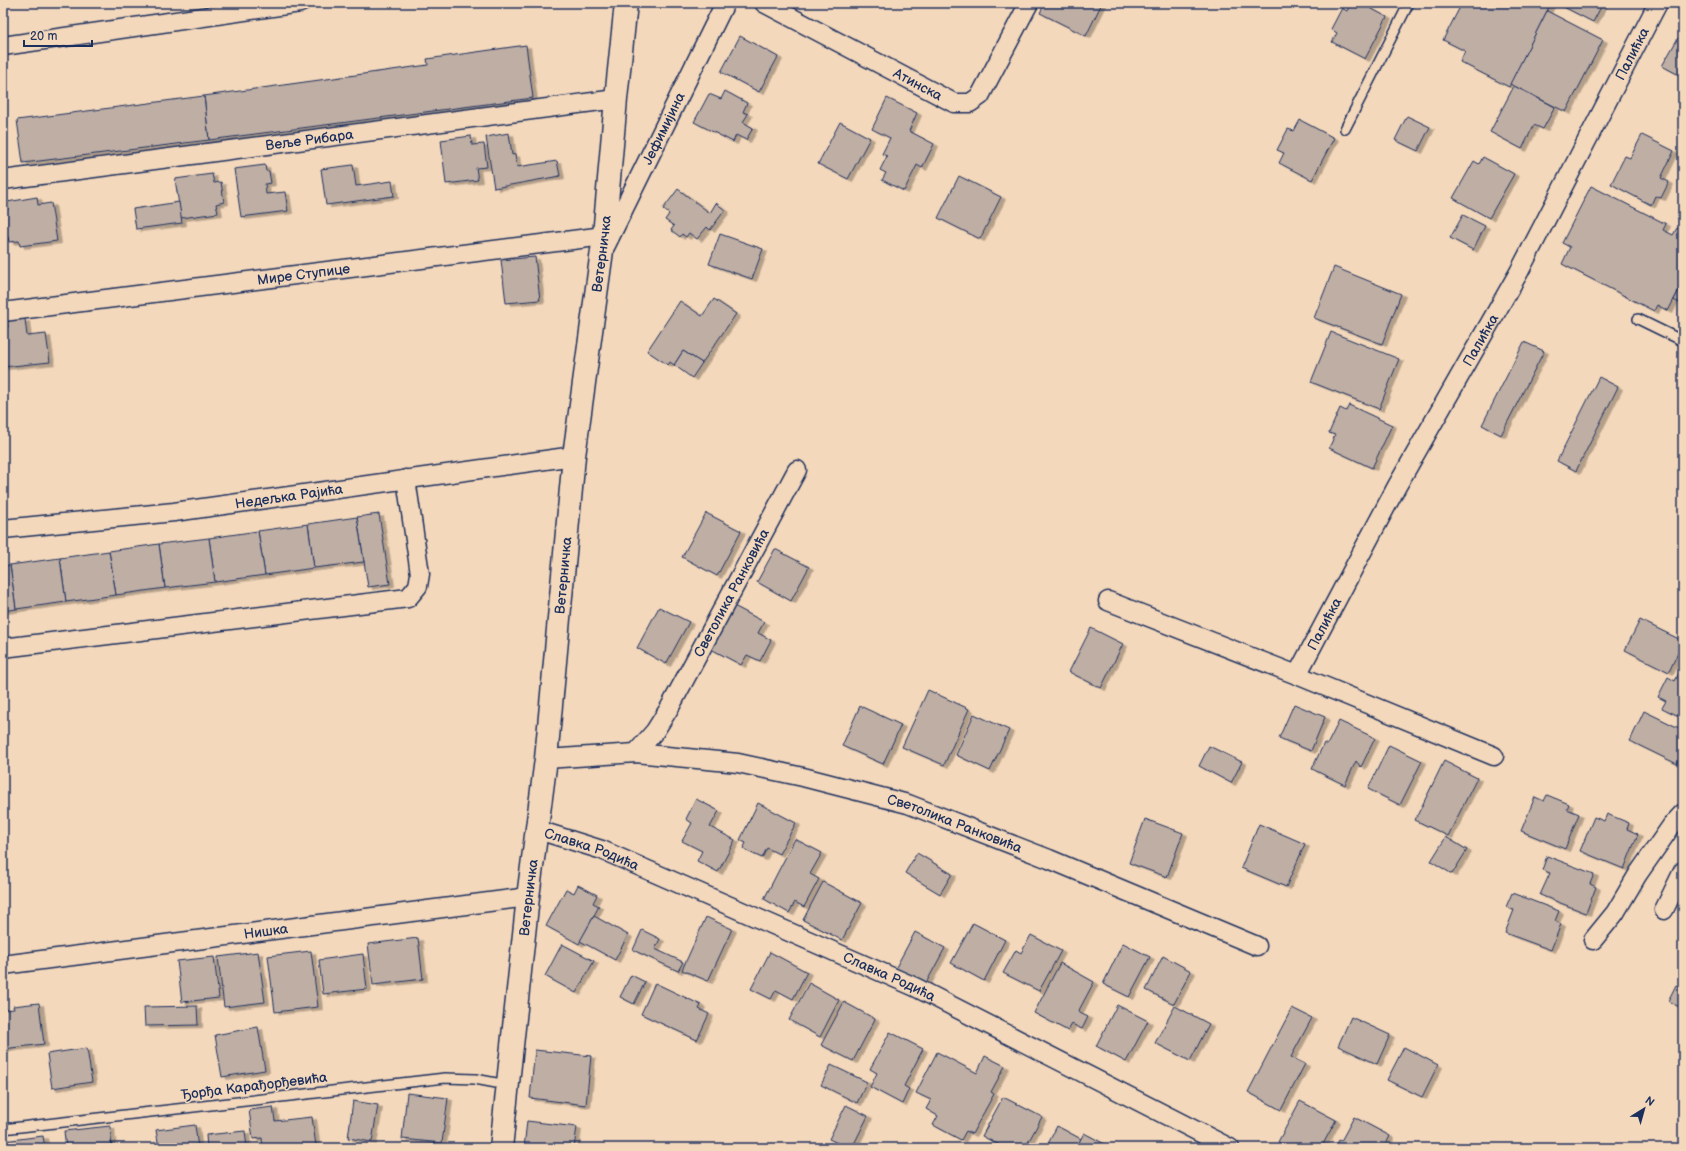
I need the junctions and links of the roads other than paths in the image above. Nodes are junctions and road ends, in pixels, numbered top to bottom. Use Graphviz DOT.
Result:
graph roads {
  1 [pos="300,3"];
  2 [pos="626,3"];
  3 [pos="725,3"];
  4 [pos="764,3"];
  5 [pos="1029,3"];
  6 [pos="1410,3"];
  7 [pos="1658,3"];
  8 [pos="3,46"];
  9 [pos="616,99"];
  10 [pos="1346,129"];
  11 [pos="3,180"];
  12 [pos="603,244"];
  13 [pos="3,312"];
  14 [pos="1638,320"];
  15 [pos="1683,340"];
  16 [pos="574,456"];
  17 [pos="797,470"];
  18 [pos="406,479"];
  19 [pos="3,529"];
  20 [pos="1108,601"];
  21 [pos="3,648"];
  22 [pos="1297,675"];
  23 [pos="636,753"];
  24 [pos="1494,756"];
  25 [pos="546,759"];
  26 [pos="1683,813"];
  27 [pos="538,830"];
  28 [pos="1683,871"];
  29 [pos="528,897"];
  30 [pos="1664,910"];
  31 [pos="1593,940"];
  32 [pos="1257,946"];
  33 [pos="3,965"];
  34 [pos="507,1085"];
  35 [pos="3,1129"];
  36 [pos="501,1148"];
  37 [pos="1230,1148"];
  1 -- 8 [label="street"];
  2 -- 9 [label="street, Ветерничка"];
  3 -- 12 [label="street, Јефимијина"];
  4 -- 5 [label="street, Атинска"];
  6 -- 10 [label="lane"];
  7 -- 22 [label="street, Палићка"];
  9 -- 11 [label="street, Веље Рибара"];
  9 -- 12 [label="street, Ветерничка"];
  12 -- 13 [label="street, Мире Ступице"];
  12 -- 16 [label="street, Ветерничка"];
  14 -- 15 [label="lane"];
  16 -- 18 [label="street, Недељка Рајића"];
  16 -- 25 [label="street, Ветерничка"];
  17 -- 23 [label="street, Светолика Ранковића"];
  18 -- 19 [label="street, Недељка Рајића"];
  18 -- 21 [label="street"];
  20 -- 22 [label="street"];
  22 -- 24 [label="street"];
  23 -- 25 [label="street, Светолика Ранковића"];
  23 -- 32 [label="street, Светолика Ранковића"];
  25 -- 27 [label="street, Ветерничка"];
  26 -- 31 [label="street"];
  27 -- 29 [label="street, Ветерничка"];
  27 -- 37 [label="street, Славка Родића"];
  28 -- 30 [label="street"];
  29 -- 33 [label="street, Нишка"];
  29 -- 34 [label="street, Ветерничка"];
  34 -- 35 [label="lane, Ђорђа Карађорђевића"];
  34 -- 36 [label="street, Ветерничка"];
}
